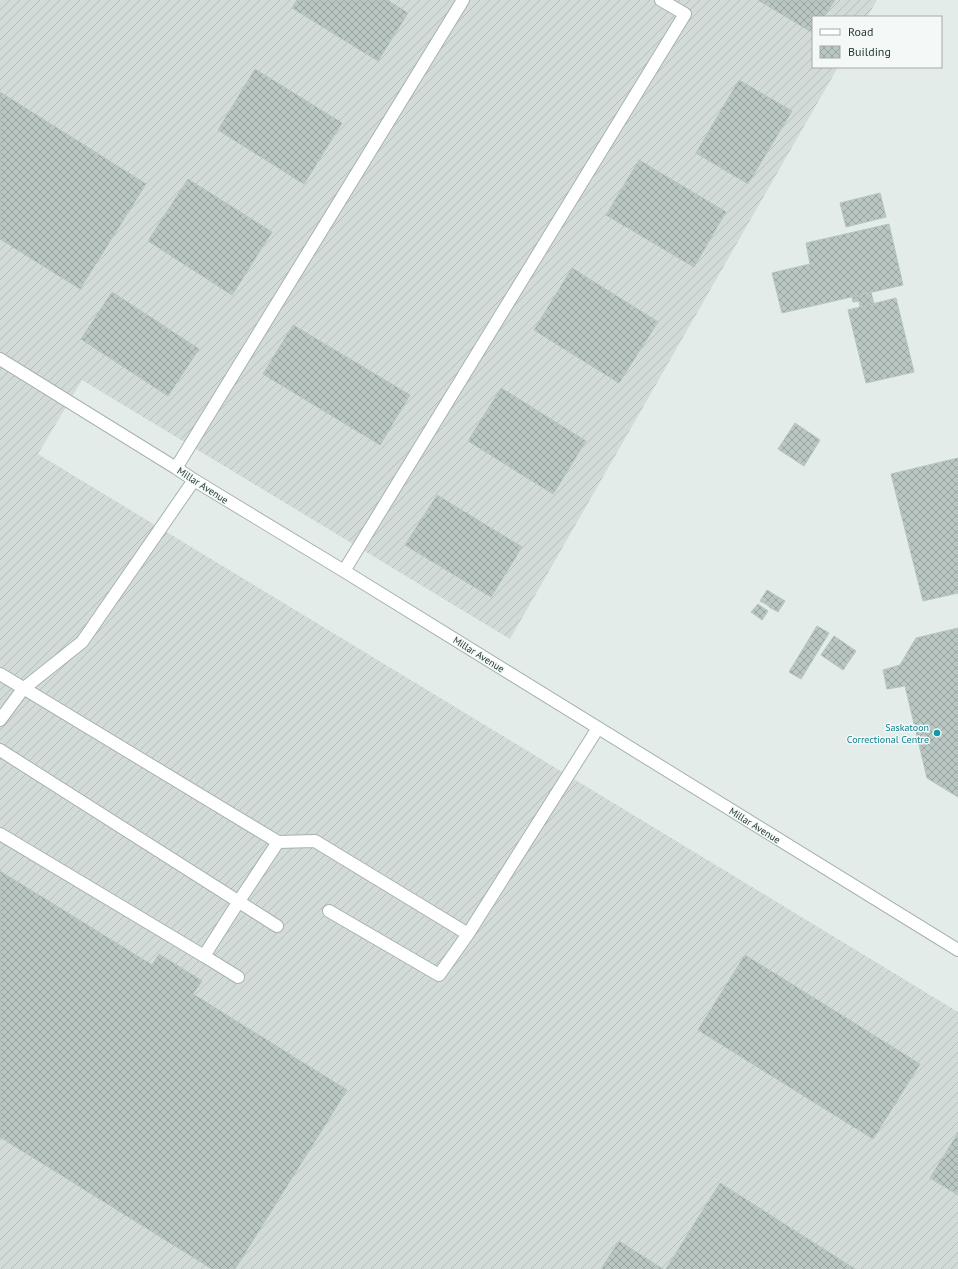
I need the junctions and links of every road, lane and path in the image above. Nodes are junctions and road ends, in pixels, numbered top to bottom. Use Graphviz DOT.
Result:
graph roads {
  1 [pos="463,0"];
  2 [pos="661,0"];
  3 [pos="0,359"];
  4 [pos="176,468"];
  5 [pos="194,480"];
  6 [pos="344,571"];
  7 [pos="0,674"];
  8 [pos="23,689"];
  9 [pos="0,720"];
  10 [pos="598,728"];
  11 [pos="0,750"];
  12 [pos="0,834"];
  13 [pos="278,842"];
  14 [pos="239,901"];
  15 [pos="329,911"];
  16 [pos="277,926"];
  17 [pos="468,934"];
  18 [pos="958,950"];
  19 [pos="204,956"];
  20 [pos="238,977"];
  1 -- 4 [label="street"];
  2 -- 6 [label="street"];
  3 -- 4 [label="street, Millar Avenue"];
  4 -- 5 [label="street, Millar Avenue"];
  5 -- 6 [label="street, Millar Avenue"];
  5 -- 8 [label="street"];
  6 -- 10 [label="street, Millar Avenue"];
  7 -- 8 [label="street"];
  8 -- 9 [label="street"];
  8 -- 13 [label="street"];
  10 -- 17 [label="street"];
  10 -- 18 [label="street, Millar Avenue"];
  11 -- 14 [label="street"];
  12 -- 19 [label="street"];
  13 -- 14 [label="street"];
  13 -- 17 [label="street"];
  14 -- 16 [label="street"];
  14 -- 19 [label="street"];
  15 -- 17 [label="street"];
  19 -- 20 [label="street"];
}
